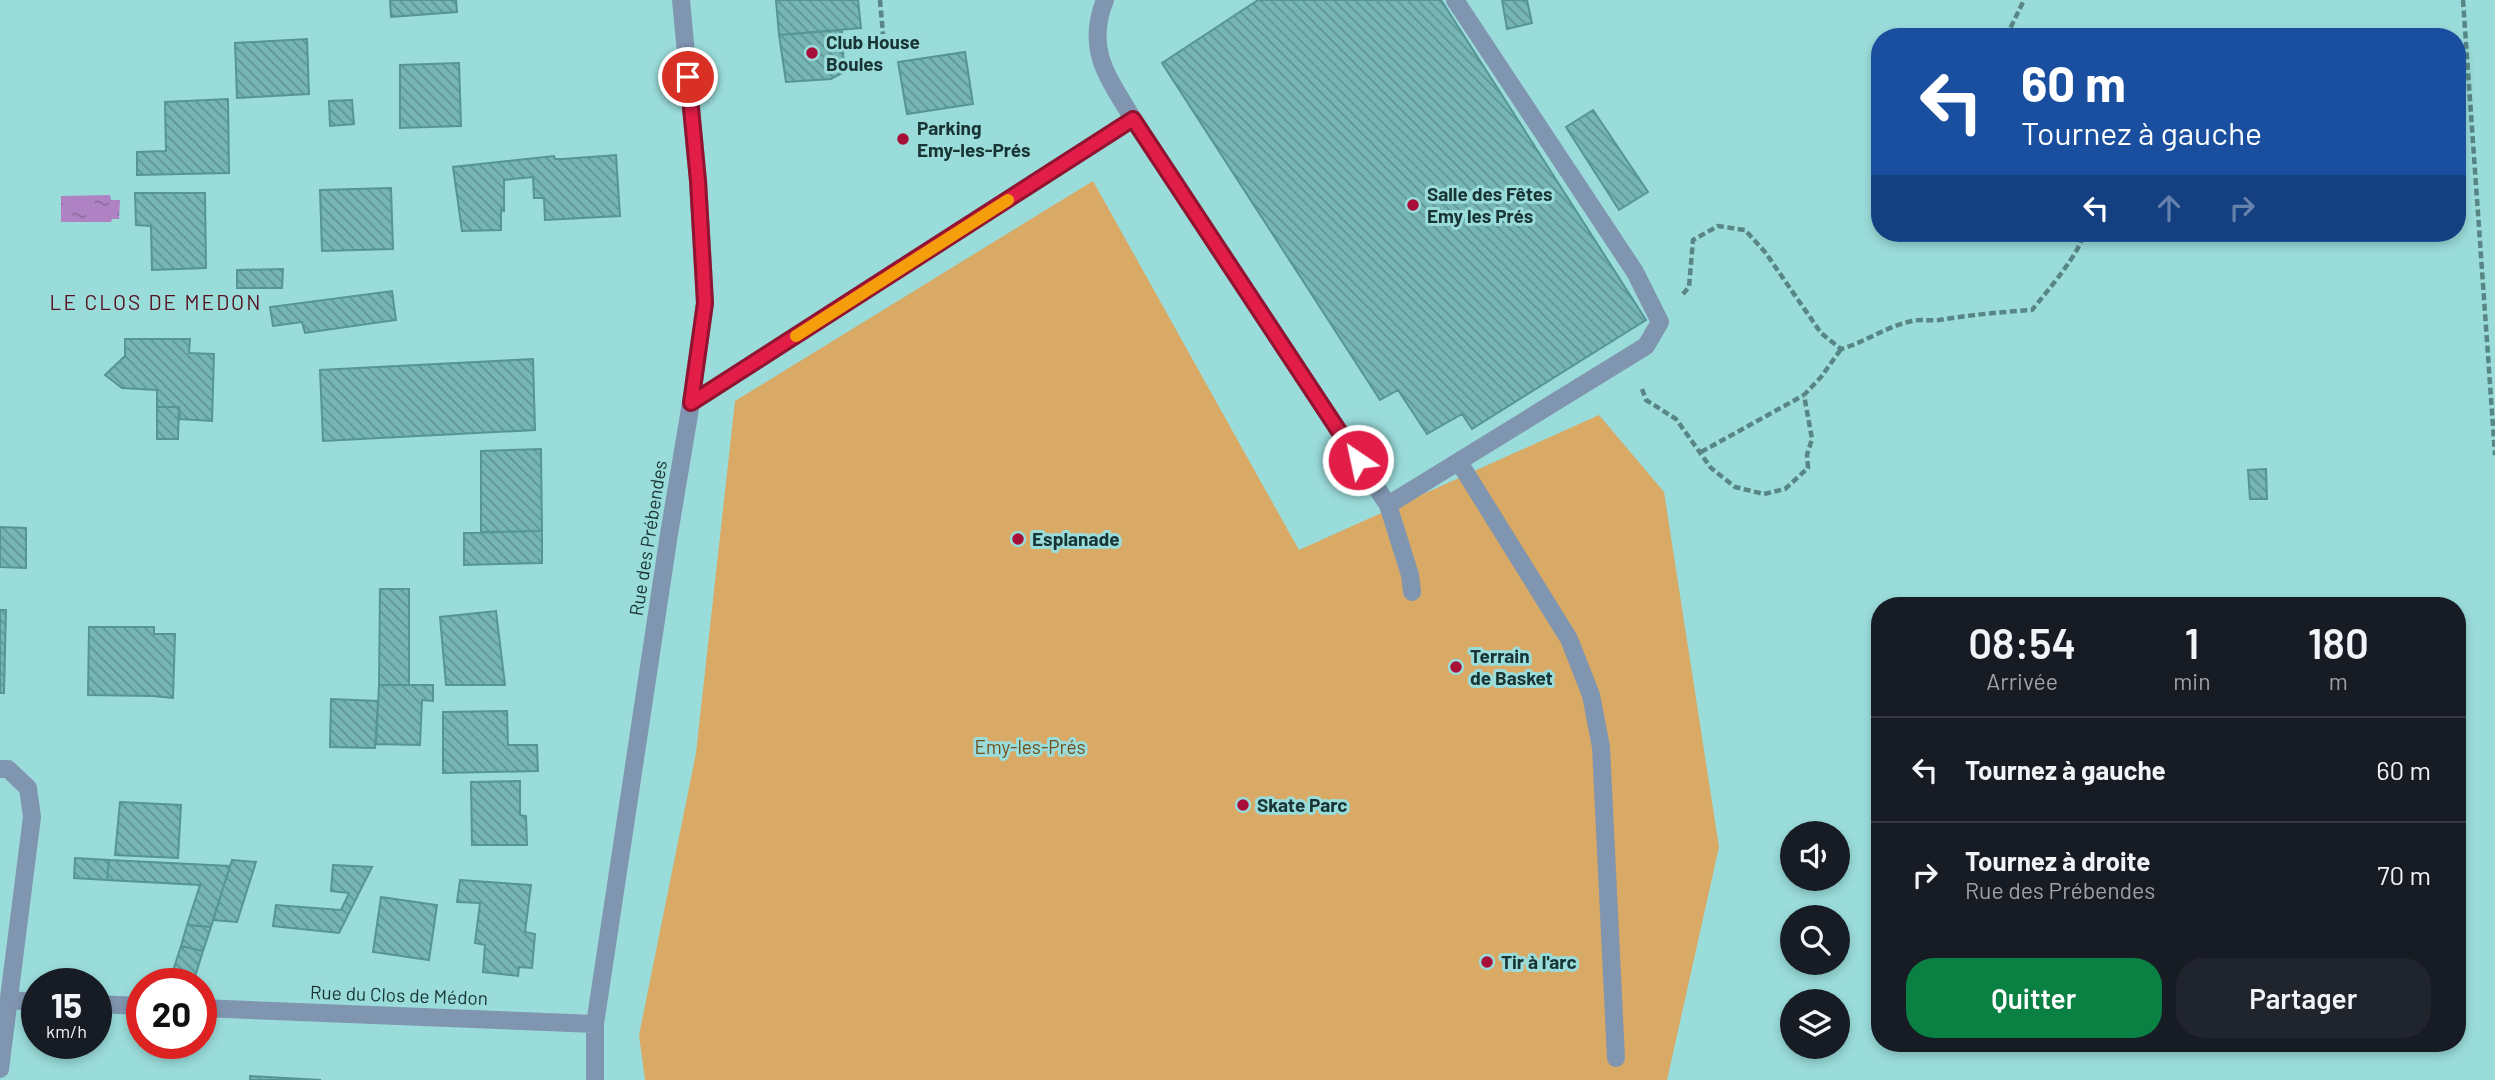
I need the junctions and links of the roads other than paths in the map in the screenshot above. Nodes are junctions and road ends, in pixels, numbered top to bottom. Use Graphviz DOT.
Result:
graph roads {
  1 [pos="681,0"];
  2 [pos="1105,0"];
  3 [pos="1455,0"];
  4 [pos="1133,119"];
  5 [pos="691,403"];
  6 [pos="1459,462"];
  7 [pos="1388,505"];
  8 [pos="1412,592"];
  9 [pos="0,769"];
  10 [pos="9,1000"];
  11 [pos="21,1001"];
  12 [pos="217,1009"];
  13 [pos="595,1024"];
  14 [pos="1616,1058"];
  15 [pos="0,1069"];
  16 [pos="595,1080"];
  1 -- 5 [label="street, Rue des Prébendes"];
  2 -- 4 [label="street"];
  3 -- 6 [label="street"];
  4 -- 5 [label="street"];
  4 -- 7 [label="street"];
  5 -- 13 [label="street, Rue des Prébendes"];
  6 -- 7 [label="street"];
  6 -- 14 [label="street"];
  7 -- 8 [label="street"];
  9 -- 10 [label="street"];
  10 -- 11 [label="street"];
  10 -- 15 [label="street"];
  12 -- 13 [label="street, Rue du Clos de Médon"];
  13 -- 16 [label="street, Rue des Prébendes"];
}
